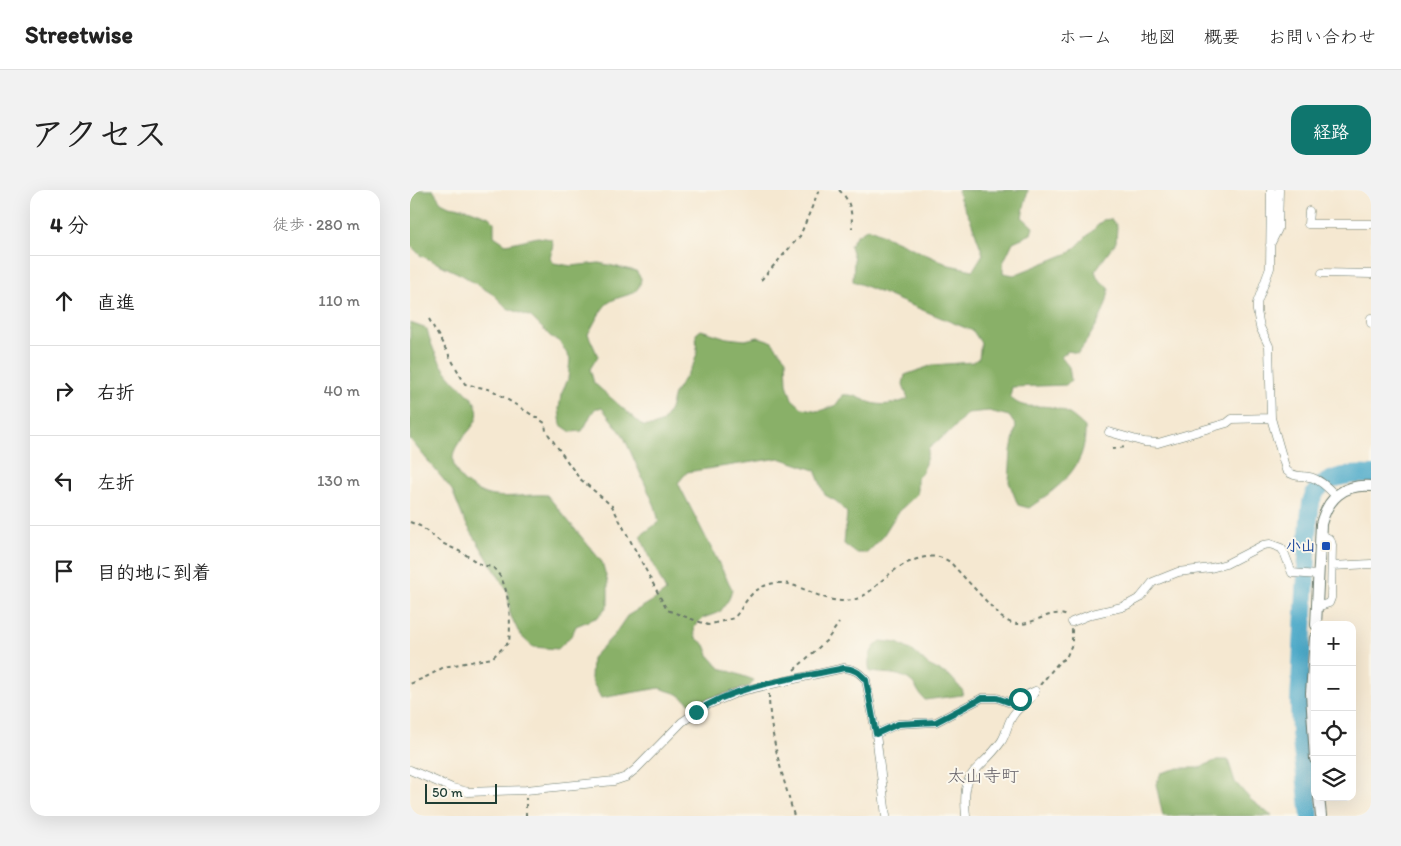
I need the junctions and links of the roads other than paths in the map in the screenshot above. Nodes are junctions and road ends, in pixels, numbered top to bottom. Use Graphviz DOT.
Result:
graph roads {
  1 [pos="1271,190"];
  2 [pos="1279,190"];
  3 [pos="1309,211"];
  4 [pos="1371,224"];
  5 [pos="1270,245"];
  6 [pos="1322,272"];
  7 [pos="1371,274"];
  8 [pos="1371,318"];
  9 [pos="1371,323"];
  10 [pos="1271,418"];
  11 [pos="1109,432"];
  12 [pos="1371,486"];
  13 [pos="1336,496"];
  14 [pos="1320,534"];
  15 [pos="1371,564"];
  16 [pos="1332,566"];
  17 [pos="1316,575"];
  18 [pos="1317,607"];
  19 [pos="1316,621"];
  20 [pos="1072,622"];
  21 [pos="1313,666"];
  22 [pos="876,734"];
  23 [pos="1315,756"];
  24 [pos="410,770"];
  25 [pos="1319,801"];
  26 [pos="886,816"];
  27 [pos="966,816"];
  28 [pos="1321,816"];
  1 -- 5 [label="street"];
  2 -- 5 [label="street"];
  3 -- 4 [label="street"];
  5 -- 10 [label="street"];
  6 -- 7 [label="street"];
  8 -- 9 [label="street"];
  10 -- 11 [label="street"];
  10 -- 13 [label="street"];
  12 -- 13 [label="street"];
  13 -- 14 [label="street"];
  14 -- 16 [label="street"];
  14 -- 17 [label="street"];
  15 -- 16 [label="street"];
  16 -- 18 [label="street"];
  17 -- 18 [label="street"];
  17 -- 20 [label="street"];
  18 -- 19 [label="street"];
  21 -- 23 [label="street"];
  22 -- 24 [label="street"];
  22 -- 26 [label="street"];
  22 -- 27 [label="street"];
  25 -- 28 [label="street"];
}
